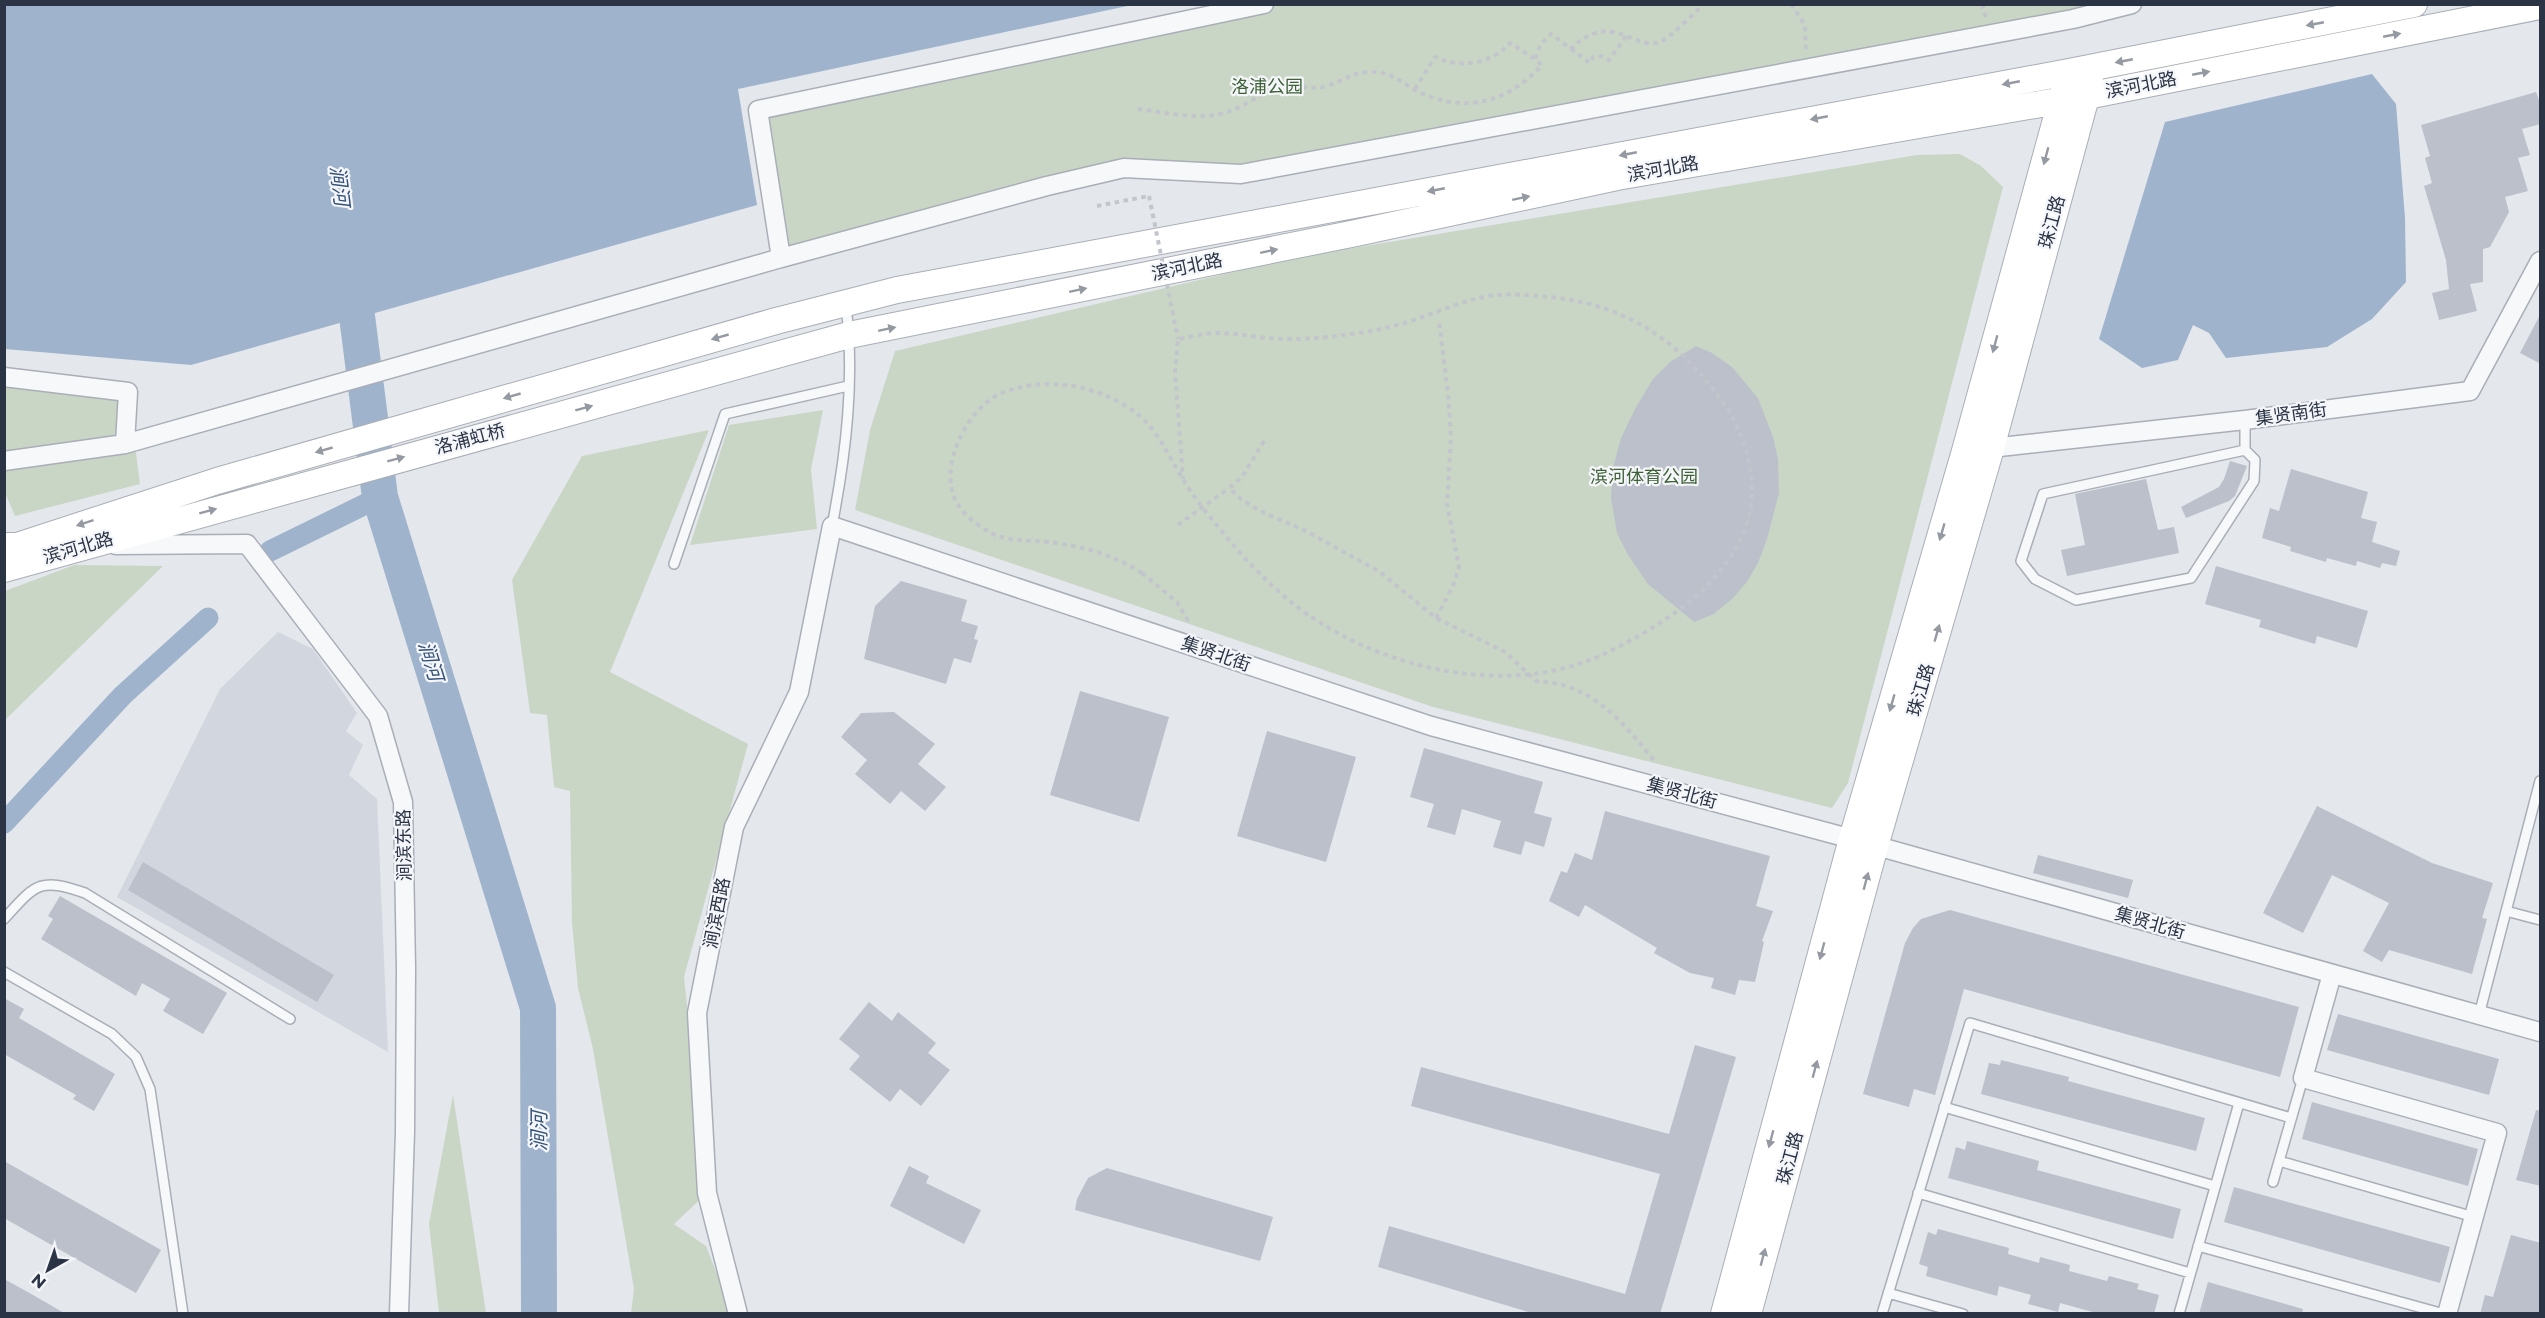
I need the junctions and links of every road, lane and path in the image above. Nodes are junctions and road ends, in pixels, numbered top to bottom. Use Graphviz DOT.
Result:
graph roads {
  1 [pos="1264,4"];
  2 [pos="1704,4"];
  3 [pos="1791,4"];
  4 [pos="2132,4"];
  5 [pos="2414,4"];
  6 [pos="2541,6"];
  7 [pos="1627,35"];
  8 [pos="1571,49"];
  9 [pos="1535,59"];
  10 [pos="2094,67"];
  11 [pos="1802,69"];
  12 [pos="2069,72"];
  13 [pos="1415,89"];
  14 [pos="2087,96"];
  15 [pos="2061,100"];
  16 [pos="1138,109"];
  17 [pos="1097,206"];
  18 [pos="781,258"];
  19 [pos="2541,261"];
  20 [pos="845,303"];
  21 [pos="776,321"];
  22 [pos="1439,321"];
  23 [pos="849,334"];
  24 [pos="1178,339"];
  25 [pos="789,351"];
  26 [pos="4,377"];
  27 [pos="848,386"];
  28 [pos="2245,420"];
  29 [pos="1264,441"];
  30 [pos="125,444"];
  31 [pos="1991,448"];
  32 [pos="2245,450"];
  33 [pos="1965,451"];
  34 [pos="4,461"];
  35 [pos="1183,479"];
  36 [pos="1229,488"];
  37 [pos="1202,507"];
  38 [pos="146,516"];
  39 [pos="1178,525"];
  40 [pos="832,526"];
  41 [pos="92,544"];
  42 [pos="4,546"];
  43 [pos="674,564"];
  44 [pos="4,569"];
  45 [pos="1436,618"];
  46 [pos="1190,624"];
  47 [pos="1656,763"];
  48 [pos="2541,781"];
  49 [pos="2536,809"];
  50 [pos="1864,842"];
  51 [pos="2506,910"];
  52 [pos="4,919"];
  53 [pos="2541,920"];
  54 [pos="4,972"];
  55 [pos="2332,974"];
  56 [pos="2479,1015"];
  57 [pos="290,1019"];
  58 [pos="2541,1032"];
  59 [pos="2303,1078"];
  60 [pos="2239,1102"];
  61 [pos="1944,1107"];
  62 [pos="2291,1118"];
  63 [pos="2278,1161"];
  64 [pos="2273,1182"];
  65 [pos="2215,1186"];
  66 [pos="1918,1193"];
  67 [pos="2474,1217"];
  68 [pos="2198,1246"];
  69 [pos="2190,1273"];
  70 [pos="1888,1293"];
  71 [pos="183,1314"];
  72 [pos="399,1314"];
  73 [pos="738,1314"];
  74 [pos="1724,1314"];
  75 [pos="1748,1314"];
  76 [pos="1882,1314"];
  77 [pos="1962,1314"];
  78 [pos="2179,1314"];
  79 [pos="2446,1314"];
  1 -- 18 [label="street"];
  2 -- 7 [label="path"];
  3 -- 11 [label="path"];
  4 -- 11 [label="street"];
  5 -- 10 [label="main road, 滨河北路, one-way"];
  14 -- 6 [label="main road, 滨河北路, one-way"];
  7 -- 8 [label="path"];
  7 -- 8 [label="path"];
  8 -- 9 [label="path"];
  9 -- 13 [label="path"];
  9 -- 13 [label="path"];
  10 -- 12 [label="main road, 滨河北路"];
  10 -- 14 [label="main road, 珠江路"];
  11 -- 18 [label="street"];
  12 -- 15 [label="main road, 珠江路"];
  12 -- 20 [label="main road, 滨河北路, one-way"];
  13 -- 16 [label="path"];
  14 -- 15 [label="main road, 滨河北路"];
  14 -- 31 [label="main road, 珠江路"];
  23 -- 15 [label="main road, 滨河北路, one-way"];
  15 -- 33 [label="main road, 珠江路, one-way"];
  17 -- 24 [label="path, bridge"];
  18 -- 30 [label="street"];
  19 -- 28 [label="street, 集贤南街"];
  20 -- 21 [label="main road, 滨河北路"];
  20 -- 23 [label="lane"];
  21 -- 38 [label="main road, 洛浦虹桥, one-way"];
  22 -- 45 [label="path"];
  23 -- 25 [label="main road, 滨河北路"];
  23 -- 27 [label="lane"];
  24 -- 35 [label="path, bridge"];
  24 -- 37 [label="path, bridge"];
  38 -- 25 [label="main road, 洛浦虹桥, one-way"];
  26 -- 30 [label="street"];
  27 -- 40 [label="lane"];
  27 -- 43 [label="lane"];
  28 -- 31 [label="street, 集贤南街"];
  28 -- 32 [label="lane"];
  29 -- 36 [label="path"];
  30 -- 34 [label="street"];
  31 -- 33 [label="street, 集贤南街"];
  50 -- 31 [label="main road, 珠江路, one-way"];
  32 -- 32 [label="lane"];
  33 -- 50 [label="main road, 珠江路, one-way"];
  35 -- 37 [label="path, bridge"];
  35 -- 46 [label="path, bridge"];
  36 -- 37 [label="path"];
  36 -- 45 [label="path"];
  37 -- 39 [label="path"];
  38 -- 41 [label="main road, 滨河北路"];
  38 -- 42 [label="main road, 滨河北路, one-way"];
  40 -- 50 [label="street, 集贤北街"];
  40 -- 73 [label="street, 涧滨西路"];
  41 -- 44 [label="main road, 滨河北路"];
  41 -- 72 [label="street, 涧滨东路"];
  45 -- 47 [label="path"];
  48 -- 49 [label="lane"];
  49 -- 51 [label="lane"];
  50 -- 55 [label="street, 集贤北街"];
  50 -- 74 [label="main road, 珠江路, one-way"];
  75 -- 50 [label="main road, 珠江路, one-way"];
  51 -- 53 [label="lane"];
  51 -- 56 [label="lane"];
  52 -- 57 [label="lane"];
  54 -- 71 [label="lane"];
  55 -- 56 [label="street, 集贤北街"];
  55 -- 59 [label="street"];
  56 -- 58 [label="street, 集贤北街"];
  59 -- 62 [label="lane"];
  59 -- 67 [label="street"];
  60 -- 61 [label="lane"];
  60 -- 62 [label="lane"];
  60 -- 65 [label="lane"];
  61 -- 65 [label="lane"];
  61 -- 66 [label="lane"];
  62 -- 63 [label="lane"];
  63 -- 64 [label="lane"];
  63 -- 67 [label="lane"];
  65 -- 68 [label="lane"];
  66 -- 69 [label="lane"];
  66 -- 70 [label="lane"];
  67 -- 79 [label="street"];
  68 -- 69 [label="lane"];
  68 -- 79 [label="lane"];
  69 -- 78 [label="lane"];
  70 -- 76 [label="lane"];
  70 -- 77 [label="lane"];
}
